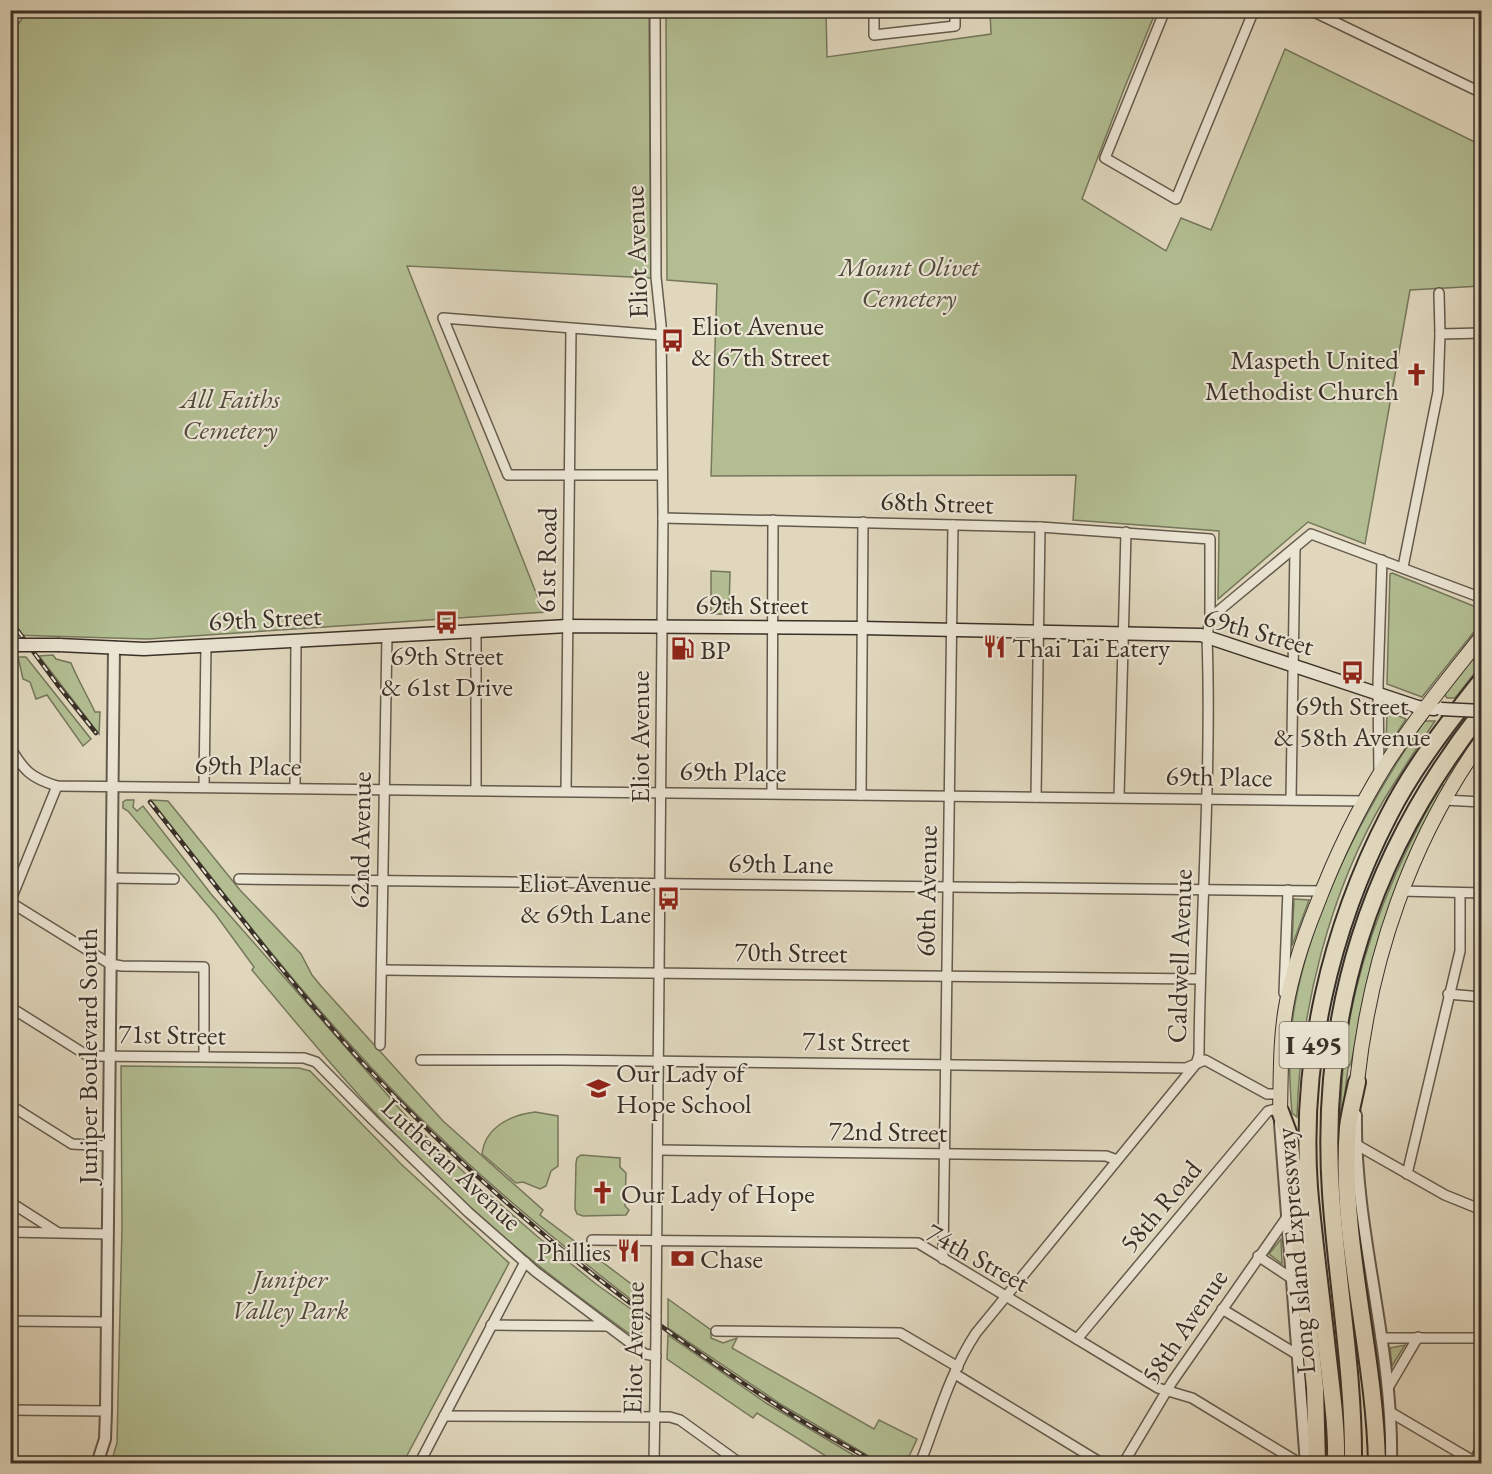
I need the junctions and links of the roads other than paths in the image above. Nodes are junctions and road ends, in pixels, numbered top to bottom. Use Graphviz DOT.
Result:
graph roads {
  1 [pos="655,10"];
  2 [pos="874,10"];
  3 [pos="954,10"];
  4 [pos="1165,10"];
  5 [pos="1254,10"];
  6 [pos="1310,10"];
  7 [pos="1482,93"];
  8 [pos="1439,293"];
  9 [pos="571,329"];
  10 [pos="1482,333"];
  11 [pos="1440,334"];
  12 [pos="661,335"];
  13 [pos="569,475"];
  14 [pos="662,475"];
  15 [pos="663,518"];
  16 [pos="773,520"];
  17 [pos="863,522"];
  18 [pos="953,525"];
  19 [pos="1040,527"];
  20 [pos="1126,532"];
  21 [pos="1210,539"];
  22 [pos="1295,548"];
  23 [pos="1382,560"];
  24 [pos="1403,567"];
  25 [pos="1482,598"];
  26 [pos="1210,618"];
  27 [pos="568,626"];
  28 [pos="663,627"];
  29 [pos="774,627"];
  30 [pos="862,628"];
  31 [pos="476,630"];
  32 [pos="952,630"];
  33 [pos="1037,632"];
  34 [pos="1123,634"];
  35 [pos="387,635"];
  36 [pos="1482,636"];
  37 [pos="1207,637"];
  38 [pos="297,640"];
  39 [pos="10,645"];
  40 [pos="207,645"];
  41 [pos="114,647"];
  42 [pos="1293,666"];
  43 [pos="1482,680"];
  44 [pos="1378,694"];
  45 [pos="1425,708"];
  46 [pos="1482,712"];
  47 [pos="1482,740"];
  48 [pos="10,747"];
  49 [pos="1379,776"];
  50 [pos="57,786"];
  51 [pos="113,786"];
  52 [pos="204,787"];
  53 [pos="295,788"];
  54 [pos="384,789"];
  55 [pos="476,790"];
  56 [pos="566,791"];
  57 [pos="662,792"];
  58 [pos="772,793"];
  59 [pos="861,795"];
  60 [pos="949,796"];
  61 [pos="1036,797"];
  62 [pos="1119,797"];
  63 [pos="1207,799"];
  64 [pos="1291,799"];
  65 [pos="1444,800"];
  66 [pos="1365,801"];
  67 [pos="1482,802"];
  68 [pos="112,878"];
  69 [pos="174,879"];
  70 [pos="239,879"];
  71 [pos="382,881"];
  72 [pos="661,884"];
  73 [pos="948,887"];
  74 [pos="1204,890"];
  75 [pos="1288,890"];
  76 [pos="1322,891"];
  77 [pos="1401,891"];
  78 [pos="1460,893"];
  79 [pos="1482,893"];
  80 [pos="11,902"];
  81 [pos="110,964"];
  82 [pos="382,970"];
  83 [pos="660,972"];
  84 [pos="947,976"];
  85 [pos="1199,979"];
  86 [pos="1448,994"];
  87 [pos="1482,997"];
  88 [pos="10,1007"];
  89 [pos="1284,1024"];
  90 [pos="380,1045"];
  91 [pos="110,1056"];
  92 [pos="204,1056"];
  93 [pos="311,1059"];
  94 [pos="421,1060"];
  95 [pos="659,1062"];
  96 [pos="1196,1064"];
  97 [pos="946,1065"];
  98 [pos="1357,1082"];
  99 [pos="1280,1104"];
  100 [pos="10,1105"];
  101 [pos="1357,1145"];
  102 [pos="109,1146"];
  103 [pos="658,1150"];
  104 [pos="946,1154"];
  105 [pos="1117,1160"];
  106 [pos="1407,1174"];
  107 [pos="10,1202"];
  108 [pos="1482,1210"];
  109 [pos="1287,1217"];
  110 [pos="10,1232"];
  111 [pos="57,1232"];
  112 [pos="108,1233"];
  113 [pos="657,1239"];
  114 [pos="592,1240"];
  115 [pos="1258,1256"];
  116 [pos="943,1258"];
  117 [pos="525,1262"];
  118 [pos="1339,1264"];
  119 [pos="1291,1278"];
  120 [pos="1005,1296"];
  121 [pos="1222,1309"];
  122 [pos="10,1321"];
  123 [pos="107,1322"];
  124 [pos="491,1325"];
  125 [pos="607,1326"];
  126 [pos="716,1331"];
  127 [pos="1418,1337"];
  128 [pos="1381,1338"];
  129 [pos="1482,1338"];
  130 [pos="1077,1340"];
  131 [pos="1298,1355"];
  132 [pos="656,1356"];
  133 [pos="956,1370"];
  134 [pos="1388,1388"];
  135 [pos="1167,1391"];
  136 [pos="10,1410"];
  137 [pos="106,1411"];
  138 [pos="1390,1412"];
  139 [pos="444,1416"];
  140 [pos="655,1417"];
  141 [pos="1482,1448"];
  142 [pos="1329,1460"];
  143 [pos="1474,1463"];
  144 [pos="97,1464"];
  145 [pos="419,1464"];
  146 [pos="654,1464"];
  147 [pos="741,1464"];
  148 [pos="920,1464"];
  149 [pos="1103,1464"];
  150 [pos="1123,1464"];
  151 [pos="1301,1464"];
  152 [pos="1367,1464"];
  153 [pos="1377,1464"];
  154 [pos="1391,1464"];
  1 -- 12 [label="street, Eliot Avenue"];
  2 -- 3 [label="street"];
  4 -- 5 [label="street"];
  6 -- 7 [label="street"];
  8 -- 11 [label="street"];
  9 -- 12 [label="street"];
  9 -- 13 [label="street, 61st Road"];
  9 -- 13 [label="street"];
  10 -- 11 [label="street"];
  11 -- 24 [label="street"];
  12 -- 14 [label="street, Eliot Avenue"];
  13 -- 14 [label="street"];
  13 -- 27 [label="street, 61st Road"];
  14 -- 15 [label="street, Eliot Avenue"];
  15 -- 16 [label="street, 68th Street"];
  15 -- 28 [label="street, Eliot Avenue"];
  16 -- 17 [label="street, 68th Street"];
  16 -- 29 [label="street"];
  17 -- 18 [label="street, 68th Street"];
  17 -- 30 [label="street"];
  18 -- 19 [label="street, 68th Street"];
  18 -- 32 [label="street, 60th Avenue"];
  19 -- 20 [label="street, 68th Street"];
  19 -- 33 [label="street"];
  20 -- 21 [label="street, 68th Street"];
  20 -- 34 [label="street"];
  21 -- 26 [label="street, Caldwell Avenue"];
  22 -- 23 [label="street"];
  22 -- 26 [label="street"];
  22 -- 42 [label="street"];
  23 -- 24 [label="street"];
  23 -- 44 [label="street"];
  24 -- 25 [label="street"];
  26 -- 37 [label="street, Caldwell Avenue"];
  27 -- 28 [label="main road, 69th Street"];
  27 -- 31 [label="main road, 69th Street"];
  27 -- 56 [label="street, 61st Road"];
  28 -- 29 [label="main road, 69th Street"];
  28 -- 57 [label="street, Eliot Avenue"];
  29 -- 30 [label="main road, 69th Street"];
  29 -- 58 [label="street"];
  30 -- 32 [label="main road, 69th Street"];
  30 -- 59 [label="street"];
  31 -- 35 [label="main road, 69th Street"];
  31 -- 55 [label="street"];
  32 -- 33 [label="main road, 69th Street"];
  32 -- 60 [label="street, 60th Avenue"];
  33 -- 34 [label="main road, 69th Street"];
  33 -- 61 [label="street"];
  34 -- 37 [label="main road, 69th Street"];
  34 -- 62 [label="street"];
  35 -- 38 [label="main road, 69th Street"];
  35 -- 54 [label="street, 62nd Avenue"];
  36 -- 45 [label="main road"];
  37 -- 42 [label="main road, 69th Street"];
  37 -- 63 [label="street, Caldwell Avenue"];
  38 -- 40 [label="main road, 69th Street"];
  38 -- 53 [label="street"];
  39 -- 41 [label="main road, 69th Street, bridge"];
  40 -- 41 [label="main road, 69th Street"];
  40 -- 52 [label="street"];
  41 -- 51 [label="street, Juniper Boulevard South"];
  42 -- 44 [label="main road, 69th Street"];
  42 -- 64 [label="street"];
  43 -- 142 [label="highway, Long Island Expressway / I 495"];
  44 -- 45 [label="main road, 69th Street"];
  44 -- 49 [label="street"];
  45 -- 46 [label="main road, 69th Street, bridge"];
  45 -- 49 [label="main road"];
  46 -- 118 [label="highway, Long Island Expressway / I 495"];
  47 -- 65 [label="main road"];
  48 -- 50 [label="street, 69th Place"];
  49 -- 66 [label="main road"];
  50 -- 51 [label="street, 69th Place"];
  50 -- 80 [label="street"];
  51 -- 52 [label="street, 69th Place"];
  51 -- 68 [label="street, Juniper Boulevard South"];
  52 -- 53 [label="street, 69th Place"];
  53 -- 54 [label="street, 69th Place"];
  54 -- 55 [label="street, 69th Place"];
  54 -- 71 [label="street, 62nd Avenue"];
  55 -- 56 [label="street, 69th Place"];
  56 -- 57 [label="street, 69th Place"];
  57 -- 58 [label="street, 69th Place"];
  57 -- 72 [label="street, Eliot Avenue"];
  58 -- 59 [label="street, 69th Place"];
  59 -- 60 [label="street, 69th Place"];
  60 -- 61 [label="street, 69th Place"];
  60 -- 73 [label="street, 60th Avenue"];
  61 -- 62 [label="street, 69th Place"];
  62 -- 63 [label="street, 69th Place"];
  63 -- 64 [label="street, 69th Place"];
  63 -- 74 [label="street, Caldwell Avenue"];
  64 -- 66 [label="street, 69th Place"];
  65 -- 67 [label="street"];
  65 -- 77 [label="main road"];
  66 -- 76 [label="main road"];
  68 -- 69 [label="street"];
  68 -- 81 [label="street, Juniper Boulevard South"];
  70 -- 71 [label="street, 69th Lane"];
  71 -- 72 [label="street, 69th Lane"];
  71 -- 82 [label="street, 62nd Avenue"];
  72 -- 73 [label="street, 69th Lane"];
  72 -- 83 [label="street, Eliot Avenue"];
  73 -- 74 [label="street, 69th Lane"];
  73 -- 84 [label="street, 60th Avenue"];
  74 -- 75 [label="street, 69th Lane"];
  74 -- 85 [label="street, Caldwell Avenue"];
  75 -- 76 [label="street, 69th Lane"];
  75 -- 89 [label="street"];
  76 -- 89 [label="main road"];
  77 -- 78 [label="street"];
  77 -- 98 [label="main road"];
  78 -- 79 [label="street"];
  78 -- 86 [label="street"];
  80 -- 81 [label="street"];
  81 -- 91 [label="street, Juniper Boulevard South"];
  81 -- 92 [label="street"];
  82 -- 83 [label="street, 70th Street"];
  82 -- 90 [label="street, 62nd Avenue"];
  83 -- 84 [label="street, 70th Street"];
  83 -- 95 [label="street, Eliot Avenue"];
  84 -- 85 [label="street, 70th Street"];
  84 -- 97 [label="street, 60th Avenue"];
  85 -- 96 [label="street, Caldwell Avenue"];
  86 -- 87 [label="street"];
  86 -- 106 [label="street"];
  88 -- 91 [label="street, 71st Street"];
  89 -- 99 [label="main road"];
  91 -- 92 [label="street, 71st Street"];
  91 -- 102 [label="street, Juniper Boulevard South"];
  92 -- 93 [label="street, 71st Street"];
  93 -- 117 [label="street, Lutheran Avenue"];
  94 -- 95 [label="street, 71st Street"];
  95 -- 97 [label="street, 71st Street"];
  95 -- 103 [label="street, Eliot Avenue"];
  96 -- 97 [label="street, 71st Street"];
  96 -- 99 [label="street, 71st Street"];
  96 -- 105 [label="street, Caldwell Avenue"];
  97 -- 104 [label="street, 60th Avenue"];
  98 -- 101 [label="street"];
  98 -- 153 [label="highway"];
  99 -- 109 [label="street"];
  99 -- 130 [label="street, 58th Road"];
  99 -- 142 [label="highway"];
  100 -- 102 [label="street"];
  101 -- 106 [label="street"];
  101 -- 128 [label="street"];
  102 -- 112 [label="street, Juniper Boulevard South"];
  103 -- 104 [label="street, 72nd Street"];
  103 -- 113 [label="street, Eliot Avenue"];
  104 -- 105 [label="street, 72nd Street"];
  104 -- 116 [label="street, 60th Avenue"];
  105 -- 120 [label="street, Caldwell Avenue"];
  106 -- 108 [label="street"];
  107 -- 111 [label="street"];
  109 -- 115 [label="street, 58th Avenue"];
  109 -- 119 [label="street"];
  110 -- 111 [label="street"];
  111 -- 112 [label="street"];
  112 -- 123 [label="street, Juniper Boulevard South"];
  113 -- 114 [label="street, 74th Street"];
  113 -- 116 [label="street, 74th Street"];
  113 -- 132 [label="street, Eliot Avenue, bridge"];
  115 -- 119 [label="street"];
  115 -- 121 [label="street, 58th Avenue"];
  116 -- 120 [label="street, 74th Street"];
  117 -- 124 [label="street"];
  117 -- 125 [label="street, Lutheran Avenue"];
  118 -- 142 [label="highway, Long Island Expressway / I 495"];
  118 -- 152 [label="highway"];
  119 -- 131 [label="street"];
  120 -- 130 [label="street, 74th Street"];
  120 -- 133 [label="street, Caldwell Avenue"];
  121 -- 131 [label="street"];
  121 -- 135 [label="street, 58th Avenue"];
  122 -- 123 [label="street"];
  123 -- 137 [label="street, Juniper Boulevard South"];
  124 -- 125 [label="street"];
  124 -- 139 [label="street"];
  125 -- 132 [label="street, Lutheran Avenue"];
  126 -- 133 [label="street"];
  127 -- 128 [label="street"];
  127 -- 129 [label="street"];
  127 -- 134 [label="street"];
  128 -- 134 [label="street"];
  130 -- 135 [label="street, 74th Street"];
  131 -- 142 [label="street"];
  132 -- 140 [label="street, Eliot Avenue"];
  133 -- 148 [label="street, Caldwell Avenue"];
  133 -- 149 [label="street"];
  134 -- 138 [label="street"];
  135 -- 150 [label="street, 58th Avenue"];
  135 -- 151 [label="street, 74th Street"];
  136 -- 137 [label="street"];
  137 -- 144 [label="street, Juniper Boulevard South"];
  138 -- 143 [label="street"];
  138 -- 154 [label="street"];
  139 -- 140 [label="street"];
  139 -- 145 [label="street"];
  140 -- 146 [label="street, Eliot Avenue"];
  140 -- 147 [label="street"];
  141 -- 143 [label="street"];
}
